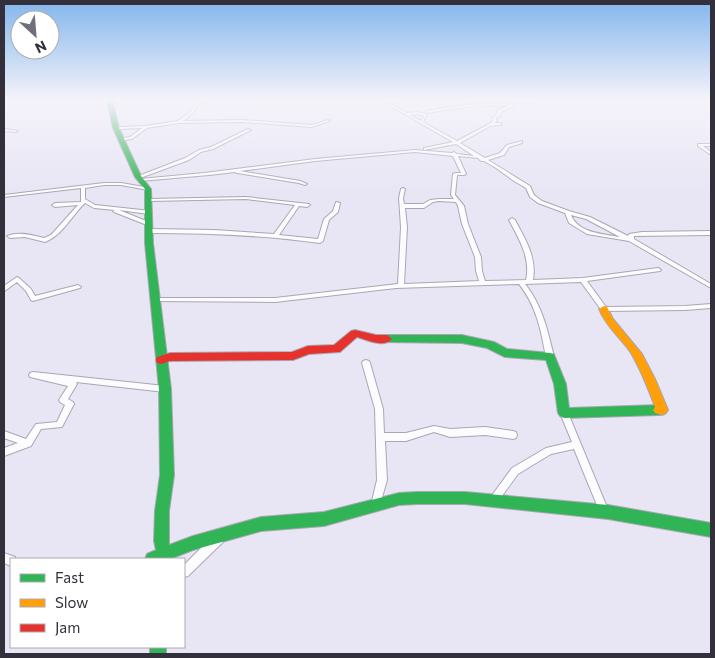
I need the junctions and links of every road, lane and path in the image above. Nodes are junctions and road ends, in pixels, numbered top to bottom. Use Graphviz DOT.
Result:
graph roads {
  1 [pos="12,131"];
  2 [pos="16,131"];
  3 [pos="117,131"];
  4 [pos="142,131"];
  5 [pos="247,131"];
  6 [pos="434,131"];
  7 [pos="480,131"];
  8 [pos="124,139"];
  9 [pos="521,142"];
  10 [pos="457,143"];
  11 [pos="711,145"];
  12 [pos="415,151"];
  13 [pos="453,154"];
  14 [pos="711,154"];
  15 [pos="476,157"];
  16 [pos="483,160"];
  17 [pos="206,174"];
  18 [pos="139,178"];
  19 [pos="305,184"];
  20 [pos="83,186"];
  21 [pos="403,189"];
  22 [pos="148,194"];
  23 [pos="4,196"];
  24 [pos="456,201"];
  25 [pos="85,202"];
  26 [pos="338,203"];
  27 [pos="298,204"];
  28 [pos="55,205"];
  29 [pos="307,205"];
  30 [pos="402,206"];
  31 [pos="106,208"];
  32 [pos="149,212"];
  33 [pos="567,212"];
  34 [pos="512,220"];
  35 [pos="149,227"];
  36 [pos="711,233"];
  37 [pos="276,235"];
  38 [pos="10,236"];
  39 [pos="631,240"];
  40 [pos="658,270"];
  41 [pos="583,280"];
  42 [pos="521,282"];
  43 [pos="529,282"];
  44 [pos="483,284"];
  45 [pos="401,286"];
  46 [pos="711,286"];
  47 [pos="78,287"];
  48 [pos="4,289"];
  49 [pos="156,300"];
  50 [pos="711,306"];
  51 [pos="604,309"];
  52 [pos="550,357"];
  53 [pos="160,360"];
  54 [pos="366,363"];
  55 [pos="165,389"];
  56 [pos="564,413"];
  57 [pos="4,434"];
  58 [pos="513,435"];
  59 [pos="380,437"];
  60 [pos="28,443"];
  61 [pos="577,445"];
  62 [pos="4,452"];
  63 [pos="493,500"];
  64 [pos="376,505"];
  65 [pos="604,512"];
  66 [pos="711,530"];
  67 [pos="222,535"];
  68 [pos="163,556"];
  69 [pos="185,571"];
  1 -- 2 [label="street"];
  3 -- 18 [label="street"];
  4 -- 8 [label="street"];
  5 -- 18 [label="street"];
  6 -- 10 [label="street"];
  7 -- 10 [label="street"];
  9 -- 16 [label="street"];
  10 -- 12 [label="street"];
  10 -- 13 [label="street"];
  10 -- 15 [label="street"];
  11 -- 14 [label="street"];
  12 -- 13 [label="street"];
  12 -- 17 [label="street"];
  13 -- 15 [label="street"];
  13 -- 24 [label="street"];
  15 -- 16 [label="street"];
  16 -- 33 [label="street"];
  17 -- 18 [label="street"];
  17 -- 19 [label="street"];
  18 -- 22 [label="street"];
  20 -- 22 [label="street"];
  20 -- 23 [label="street"];
  20 -- 25 [label="street"];
  21 -- 30 [label="street"];
  22 -- 27 [label="street"];
  22 -- 32 [label="street"];
  24 -- 30 [label="street"];
  24 -- 44 [label="street"];
  25 -- 28 [label="street"];
  25 -- 31 [label="street"];
  25 -- 38 [label="street"];
  26 -- 37 [label="street"];
  27 -- 29 [label="street"];
  27 -- 37 [label="street"];
  30 -- 45 [label="street"];
  31 -- 32 [label="street"];
  31 -- 35 [label="street"];
  32 -- 35 [label="street"];
  33 -- 39 [label="street"];
  33 -- 39 [label="street"];
  34 -- 43 [label="street"];
  35 -- 37 [label="street"];
  35 -- 49 [label="street"];
  36 -- 39 [label="street"];
  39 -- 46 [label="street"];
  40 -- 41 [label="street"];
  41 -- 43 [label="street"];
  41 -- 51 [label="street"];
  42 -- 43 [label="street"];
  42 -- 44 [label="street"];
  42 -- 52 [label="street"];
  44 -- 45 [label="street"];
  45 -- 49 [label="street"];
  47 -- 48 [label="street"];
  49 -- 53 [label="street"];
  50 -- 51 [label="street"];
  51 -- 56 [label="street"];
  52 -- 53 [label="street"];
  52 -- 56 [label="street"];
  53 -- 55 [label="street"];
  54 -- 59 [label="street"];
  55 -- 60 [label="street"];
  55 -- 68 [label="street"];
  56 -- 61 [label="street"];
  57 -- 60 [label="street"];
  58 -- 59 [label="street"];
  59 -- 64 [label="street"];
  60 -- 62 [label="street"];
  61 -- 63 [label="street"];
  61 -- 65 [label="street"];
  63 -- 64 [label="street"];
  63 -- 65 [label="street"];
  64 -- 67 [label="street"];
  65 -- 66 [label="street"];
  67 -- 68 [label="street"];
  67 -- 69 [label="street"];
}
